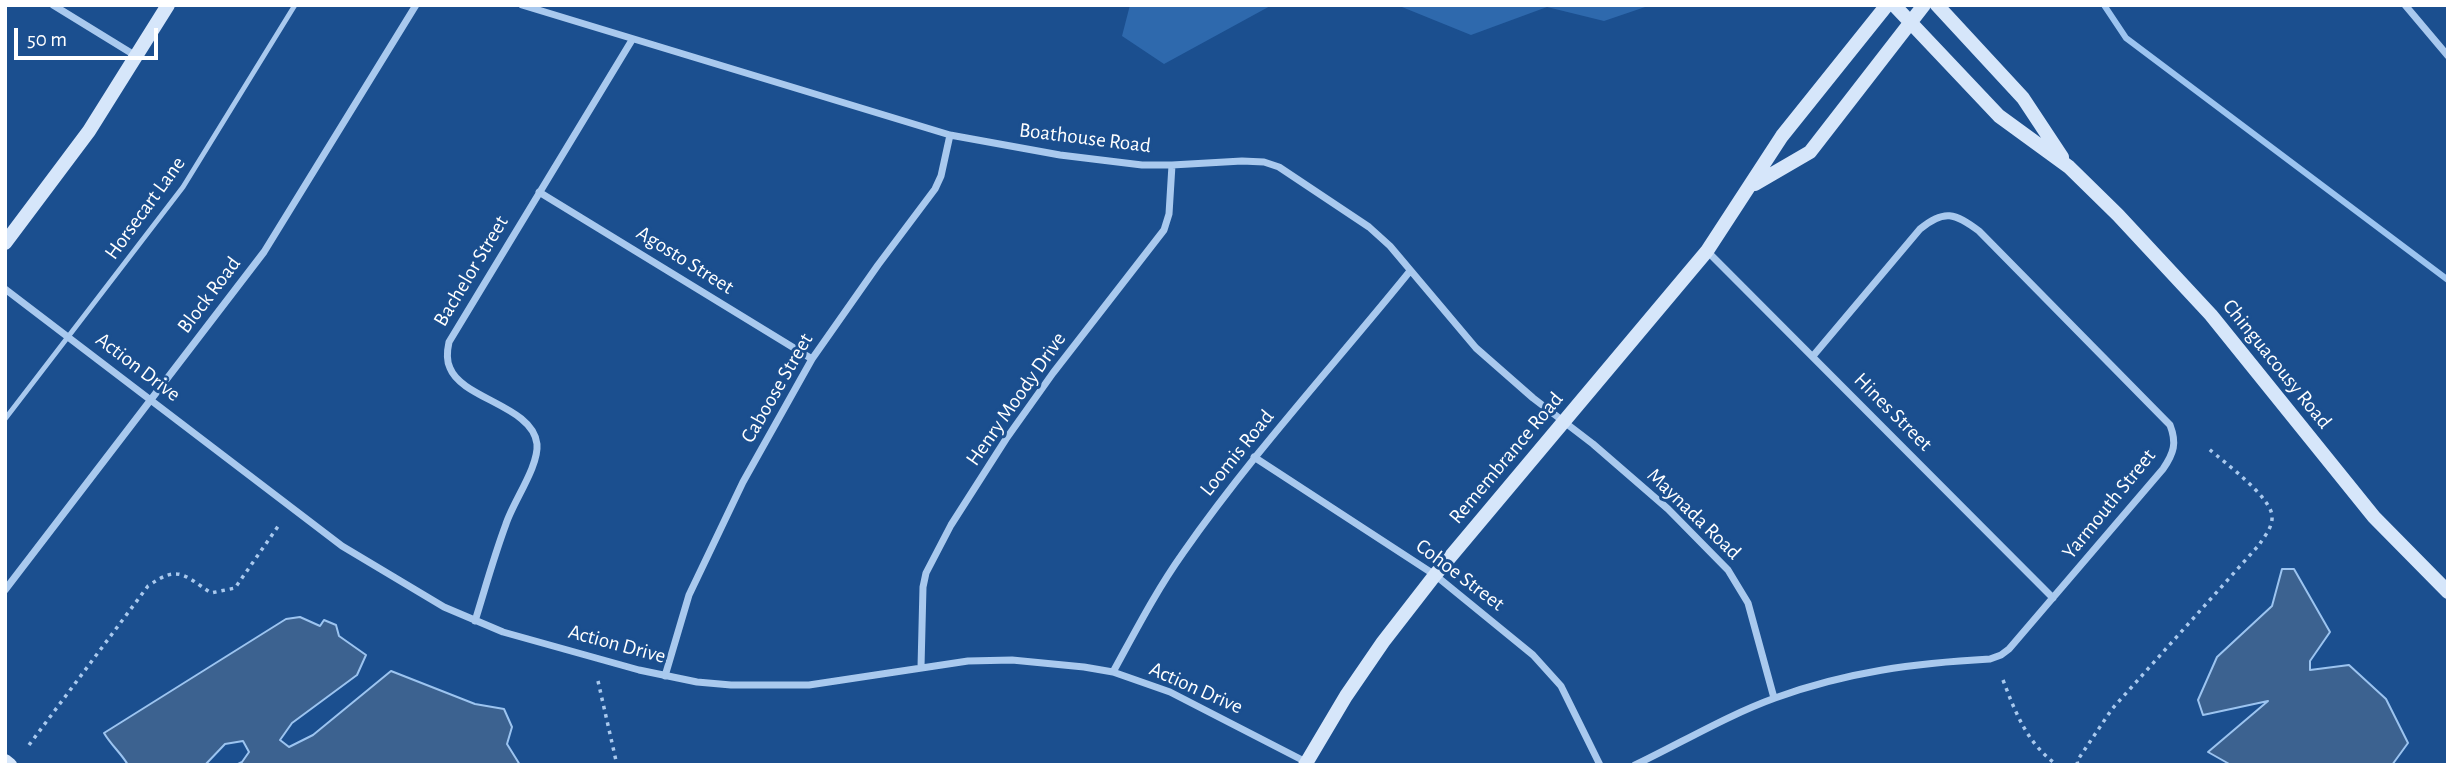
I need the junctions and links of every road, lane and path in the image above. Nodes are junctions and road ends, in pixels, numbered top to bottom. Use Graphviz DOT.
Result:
graph roads {
  1 [pos="53,5"];
  2 [pos="168,5"];
  3 [pos="295,5"];
  4 [pos="416,5"];
  5 [pos="522,5"];
  6 [pos="1887,5"];
  7 [pos="1894,5"];
  8 [pos="1924,5"];
  9 [pos="1937,5"];
  10 [pos="2405,5"];
  11 [pos="1911,23"];
  12 [pos="632,40"];
  13 [pos="2448,56"];
  14 [pos="137,57"];
  15 [pos="950,135"];
  16 [pos="1172,166"];
  17 [pos="2069,167"];
  18 [pos="1751,186"];
  19 [pos="539,192"];
  20 [pos="5,243"];
  21 [pos="1707,251"];
  22 [pos="1410,271"];
  23 [pos="5,289"];
  24 [pos="68,337"];
  25 [pos="1813,356"];
  26 [pos="812,359"];
  27 [pos="152,399"];
  28 [pos="5,419"];
  29 [pos="1563,421"];
  30 [pos="2209,449"];
  31 [pos="1254,457"];
  32 [pos="279,525"];
  33 [pos="1435,575"];
  34 [pos="5,590"];
  35 [pos="2448,592"];
  36 [pos="2053,598"];
  37 [pos="475,621"];
  38 [pos="921,667"];
  39 [pos="1113,672"];
  40 [pos="665,676"];
  41 [pos="2003,680"];
  42 [pos="598,681"];
  43 [pos="1774,698"];
  44 [pos="29,745"];
  45 [pos="5,761"];
  46 [pos="1308,764"];
  47 [pos="10,765"];
  48 [pos="617,765"];
  49 [pos="1600,765"];
  50 [pos="1635,765"];
  51 [pos="2057,765"];
  52 [pos="2078,765"];
  1 -- 14 [label="street"];
  2 -- 14 [label="street"];
  3 -- 24 [label="lane, Horsecart Lane"];
  4 -- 27 [label="street, Block Road"];
  5 -- 12 [label="street, Boathouse Road"];
  6 -- 18 [label="street, Remembrance Road"];
  7 -- 11 [label="street, Chinguacousy Road"];
  8 -- 11 [label="street, Remembrance Road"];
  9 -- 17 [label="street, Chinguacousy Road"];
  10 -- 13 [label="street"];
  11 -- 17 [label="street, Chinguacousy Road"];
  11 -- 18 [label="street, Remembrance Road"];
  12 -- 15 [label="street, Boathouse Road"];
  12 -- 19 [label="street, Bachelor Street"];
  14 -- 20 [label="street"];
  15 -- 16 [label="street, Boathouse Road"];
  15 -- 26 [label="street, Caboose Street"];
  16 -- 22 [label="street, Boathouse Road"];
  16 -- 38 [label="street, Henry Moody Drive"];
  17 -- 35 [label="street, Chinguacousy Road"];
  18 -- 21 [label="street, Remembrance Road"];
  19 -- 26 [label="street, Agosto Street"];
  19 -- 37 [label="street, Bachelor Street"];
  21 -- 25 [label="street, Hines Street"];
  21 -- 29 [label="street, Remembrance Road"];
  22 -- 29 [label="street, Boathouse Road"];
  22 -- 31 [label="street, Loomis Road"];
  23 -- 24 [label="street, Action Drive"];
  24 -- 27 [label="street, Action Drive"];
  24 -- 28 [label="lane, Horsecart Lane"];
  25 -- 36 [label="street, Hines Street"];
  25 -- 36 [label="street, Yarmouth Street"];
  26 -- 40 [label="street, Caboose Street"];
  27 -- 34 [label="street, Block Road"];
  27 -- 37 [label="street, Action Drive"];
  29 -- 33 [label="street, Remembrance Road"];
  29 -- 43 [label="street, Maynada Road"];
  30 -- 52 [label="path"];
  31 -- 33 [label="street, Cohoe Street"];
  31 -- 39 [label="street, Loomis Road"];
  32 -- 44 [label="path"];
  33 -- 46 [label="street, Remembrance Road"];
  33 -- 49 [label="street, Cohoe Street"];
  36 -- 43 [label="street, Yarmouth Street"];
  37 -- 40 [label="street, Action Drive"];
  38 -- 39 [label="street, Action Drive"];
  38 -- 40 [label="street, Action Drive"];
  39 -- 46 [label="street, Action Drive"];
  41 -- 51 [label="path"];
  42 -- 48 [label="path"];
  43 -- 50 [label="street, Yarmouth Street"];
  45 -- 47 [label="street"];
}
